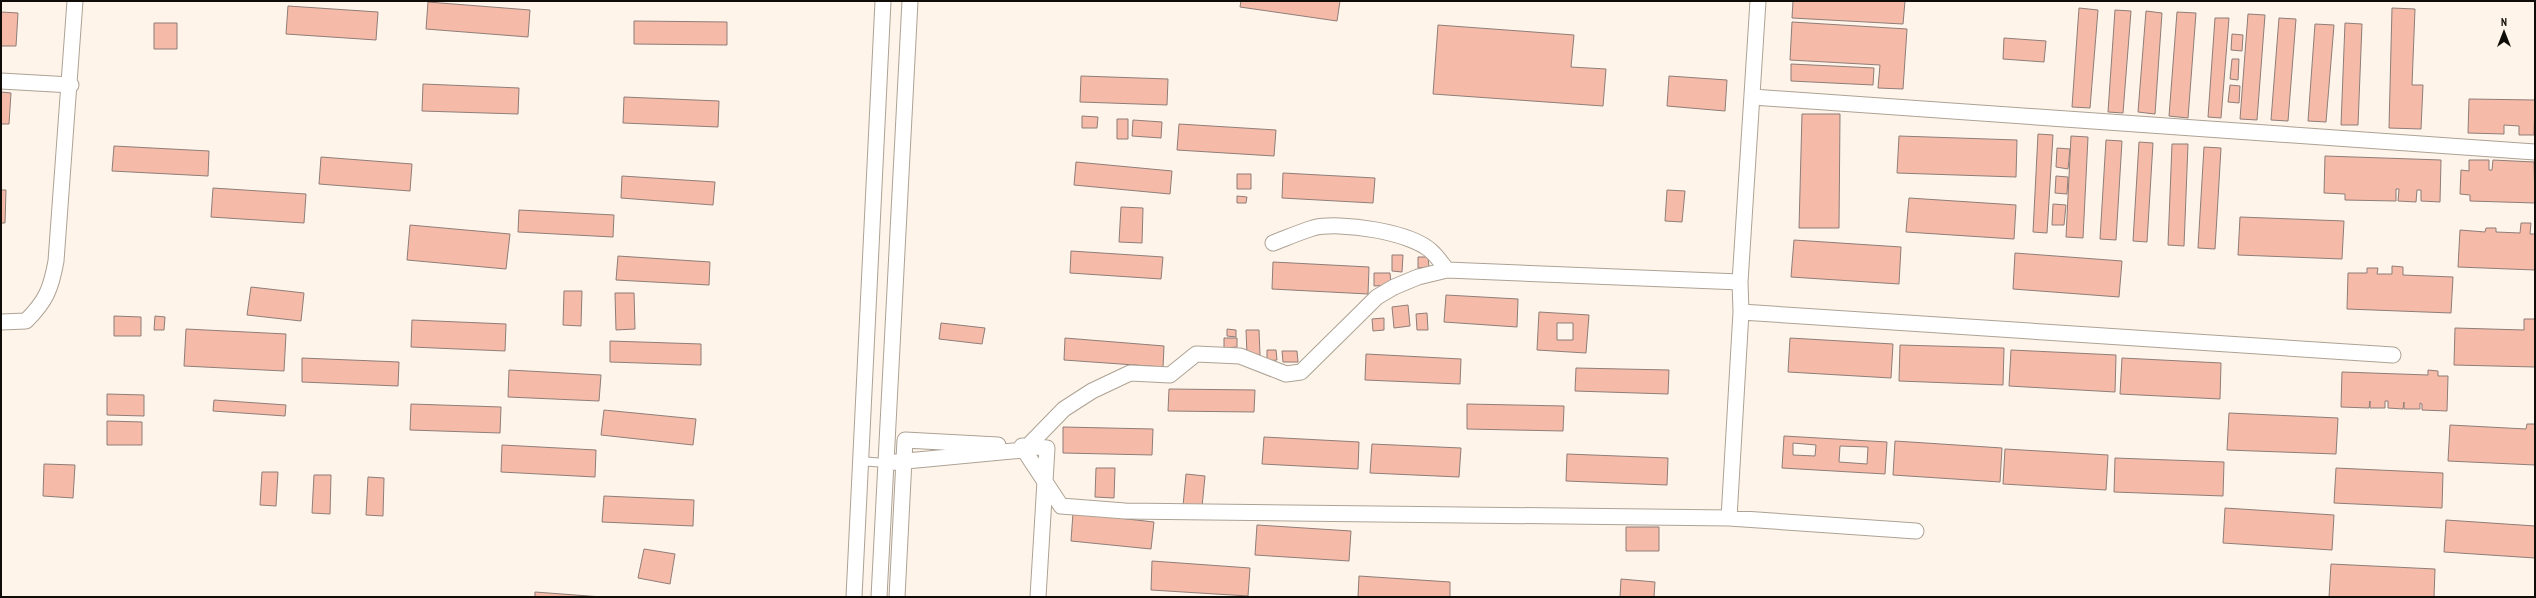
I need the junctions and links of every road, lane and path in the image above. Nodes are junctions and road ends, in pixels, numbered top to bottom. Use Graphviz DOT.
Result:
graph roads {
  1 [pos="76,1"];
  2 [pos="883,1"];
  3 [pos="910,1"];
  4 [pos="1758,1"];
  5 [pos="1,81"];
  6 [pos="71,85"];
  7 [pos="1753,97"];
  8 [pos="2535,152"];
  9 [pos="1273,243"];
  10 [pos="1447,270"];
  11 [pos="1740,282"];
  12 [pos="1741,312"];
  13 [pos="1,322"];
  14 [pos="2393,355"];
  15 [pos="1024,450"];
  16 [pos="860,461"];
  17 [pos="885,463"];
  18 [pos="1729,518"];
  19 [pos="1916,531"];
  20 [pos="854,597"];
  21 [pos="879,597"];
  22 [pos="897,597"];
  23 [pos="1038,597"];
  1 -- 6 [label="street"];
  2 -- 16 [label="street"];
  3 -- 17 [label="street"];
  4 -- 7 [label="street"];
  5 -- 6 [label="street"];
  6 -- 13 [label="street"];
  7 -- 8 [label="street"];
  7 -- 11 [label="street"];
  9 -- 10 [label="street"];
  10 -- 11 [label="street"];
  10 -- 15 [label="street"];
  11 -- 12 [label="street"];
  12 -- 14 [label="street"];
  12 -- 18 [label="street"];
  15 -- 17 [label="street"];
  15 -- 18 [label="street"];
  16 -- 17 [label="lane"];
  16 -- 20 [label="street"];
  17 -- 21 [label="street"];
  18 -- 19 [label="street"];
  22 -- 23 [label="street"];
}
